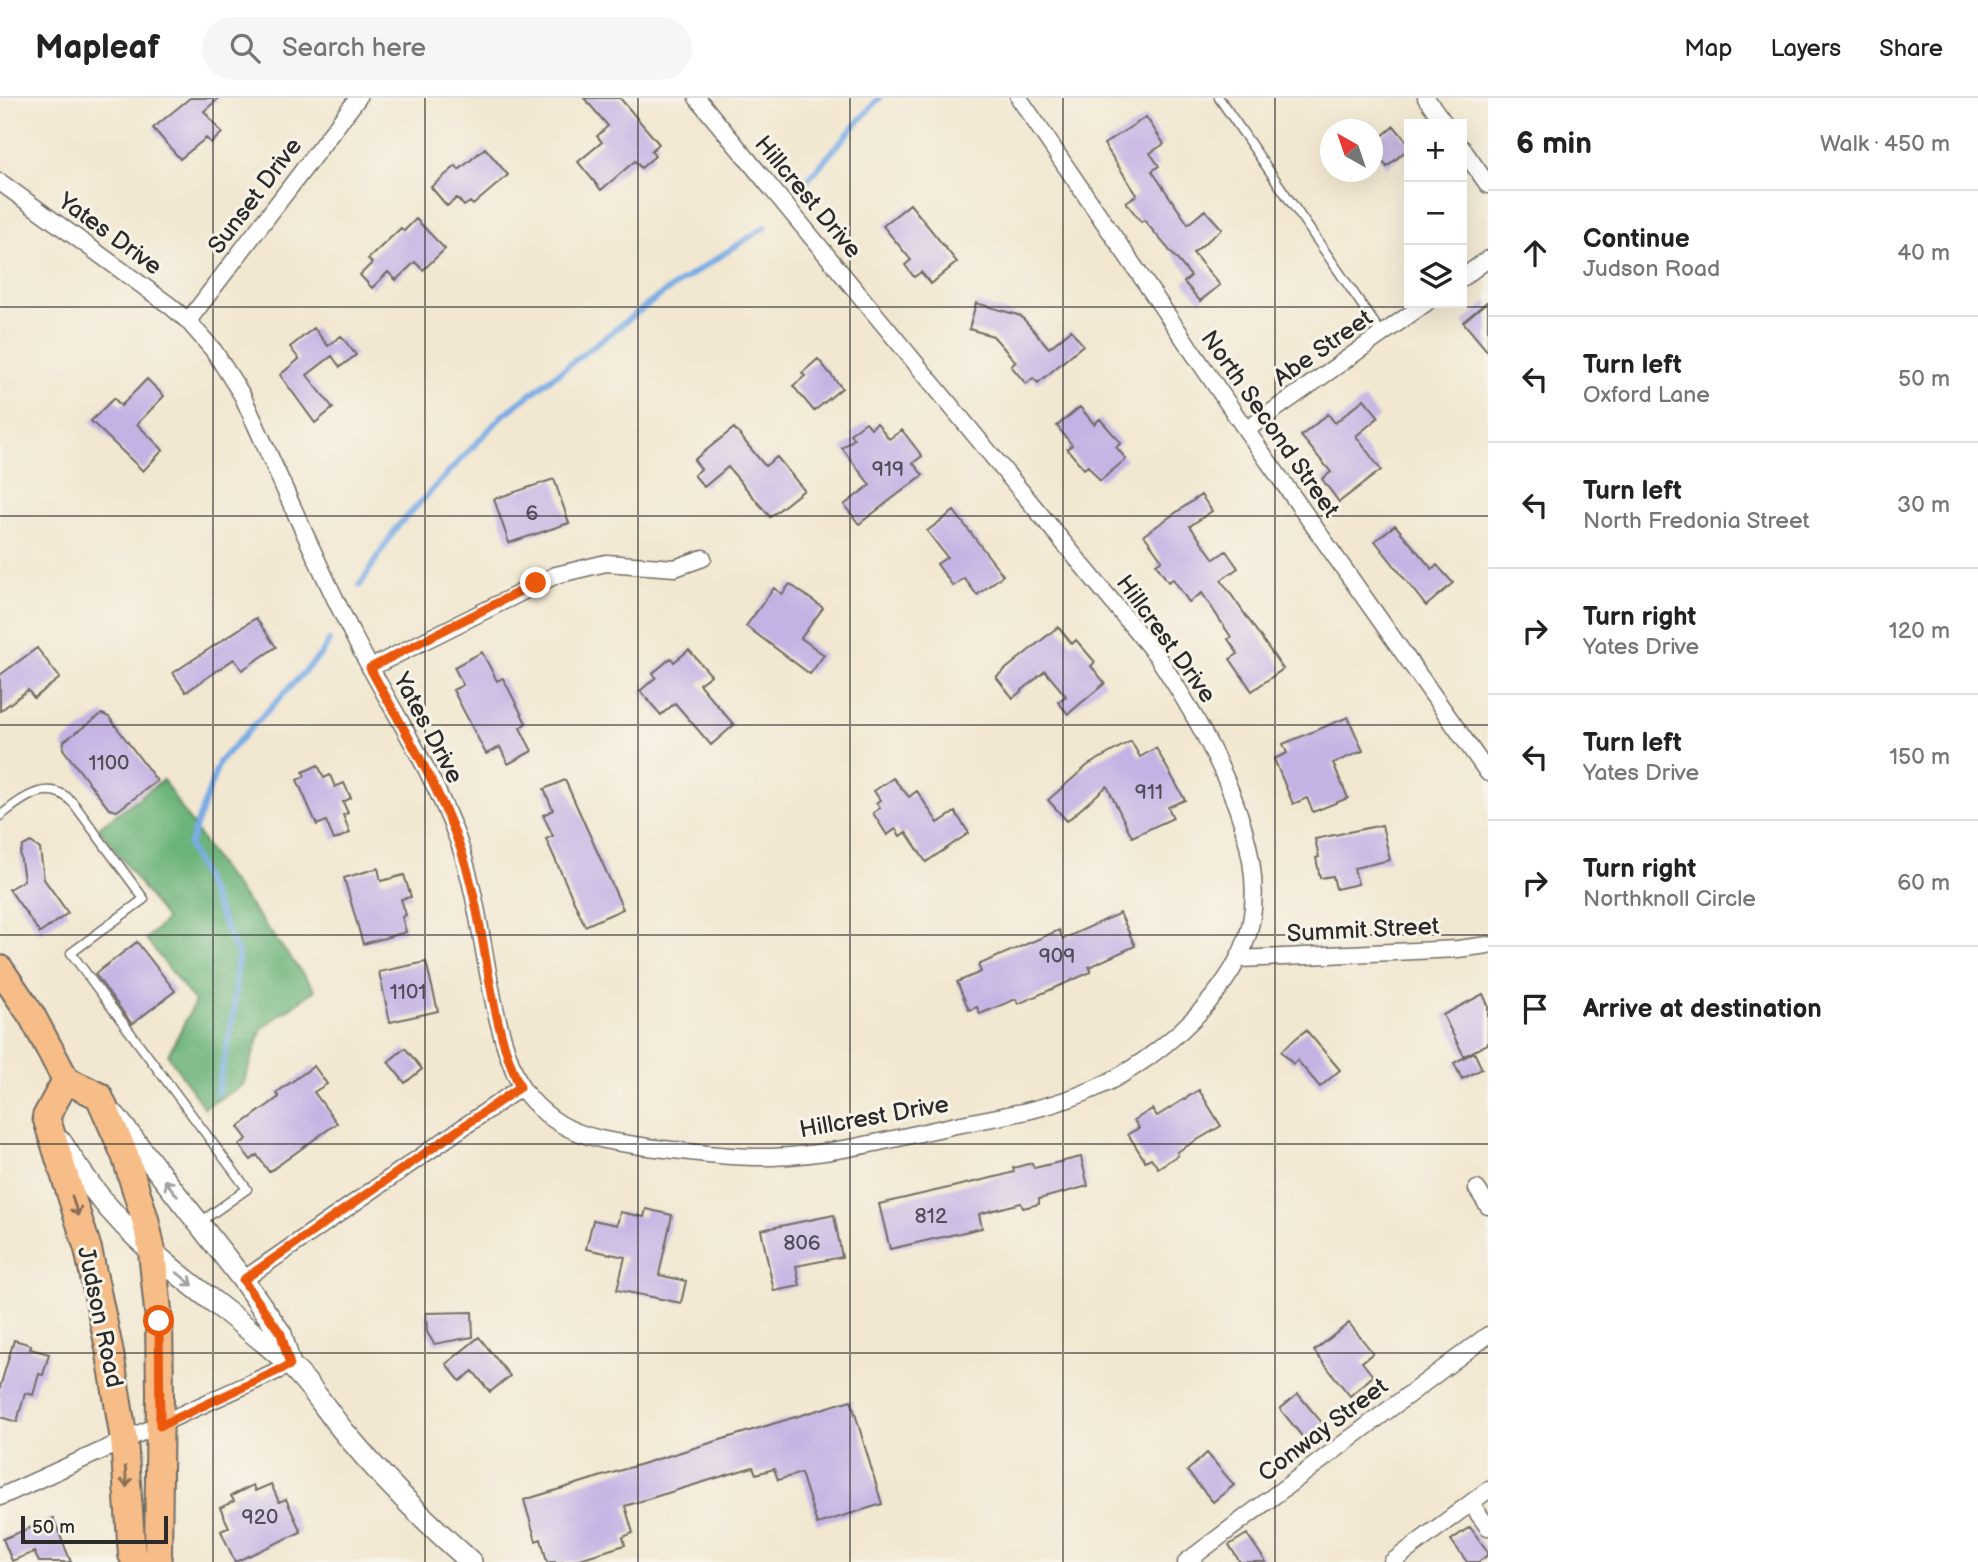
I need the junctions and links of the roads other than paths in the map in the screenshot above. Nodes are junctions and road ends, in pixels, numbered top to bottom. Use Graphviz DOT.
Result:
graph roads {
  1 [pos="358,98"];
  2 [pos="697,98"];
  3 [pos="1019,98"];
  4 [pos="1219,98"];
  5 [pos="1426,98"];
  6 [pos="1441,119"];
  7 [pos="1467,155"];
  8 [pos="0,182"];
  9 [pos="1488,185"];
  10 [pos="1488,259"];
  11 [pos="1467,274"];
  12 [pos="1419,308"];
  13 [pos="188,321"];
  14 [pos="1382,334"];
  15 [pos="1246,430"];
  16 [pos="703,558"];
  17 [pos="370,668"];
  18 [pos="1488,773"];
  19 [pos="0,816"];
  20 [pos="1488,945"];
  21 [pos="1239,959"];
  22 [pos="3,982"];
  23 [pos="66,1080"];
  24 [pos="520,1087"];
  25 [pos="99,1096"];
  26 [pos="46,1118"];
  27 [pos="1477,1189"];
  28 [pos="1488,1206"];
  29 [pos="199,1224"];
  30 [pos="152,1251"];
  31 [pos="243,1280"];
  32 [pos="1488,1335"];
  33 [pos="290,1365"];
  34 [pos="160,1426"];
  35 [pos="124,1440"];
  36 [pos="1488,1490"];
  37 [pos="0,1497"];
  38 [pos="1471,1504"];
  39 [pos="1488,1527"];
  40 [pos="138,1562"];
  41 [pos="154,1562"];
  42 [pos="471,1562"];
  43 [pos="1186,1562"];
  44 [pos="1392,1562"];
  1 -- 13 [label="street, Sunset Drive"];
  2 -- 21 [label="street, Hillcrest Drive"];
  3 -- 15 [label="street, North Second Street"];
  4 -- 14 [label="lane"];
  5 -- 6 [label="street"];
  7 -- 9 [label="street"];
  8 -- 13 [label="street, Yates Drive"];
  10 -- 11 [label="street"];
  12 -- 14 [label="street, Abe Street"];
  13 -- 17 [label="street, Yates Drive"];
  14 -- 15 [label="street, Abe Street"];
  15 -- 18 [label="street, North Second Street"];
  16 -- 17 [label="street"];
  17 -- 24 [label="street, Yates Drive"];
  19 -- 29 [label="lane"];
  20 -- 21 [label="street, Summit Street"];
  21 -- 24 [label="street, Hillcrest Drive"];
  22 -- 23 [label="main road"];
  23 -- 25 [label="main road"];
  23 -- 26 [label="main road"];
  24 -- 31 [label="street"];
  29 -- 25 [label="street, one-way"];
  25 -- 30 [label="main road, Judson Road"];
  26 -- 30 [label="street"];
  26 -- 35 [label="main road, Judson Road, one-way"];
  27 -- 28 [label="street"];
  29 -- 31 [label="street"];
  30 -- 33 [label="street, one-way"];
  30 -- 34 [label="main road, Judson Road"];
  31 -- 33 [label="street"];
  32 -- 43 [label="street, Conway Street"];
  33 -- 34 [label="street"];
  33 -- 42 [label="street"];
  34 -- 35 [label="street"];
  34 -- 41 [label="main road, Judson Road"];
  35 -- 37 [label="street"];
  35 -- 40 [label="main road, Judson Road, one-way"];
  36 -- 38 [label="street"];
  38 -- 39 [label="street"];
  38 -- 44 [label="street"];
}
